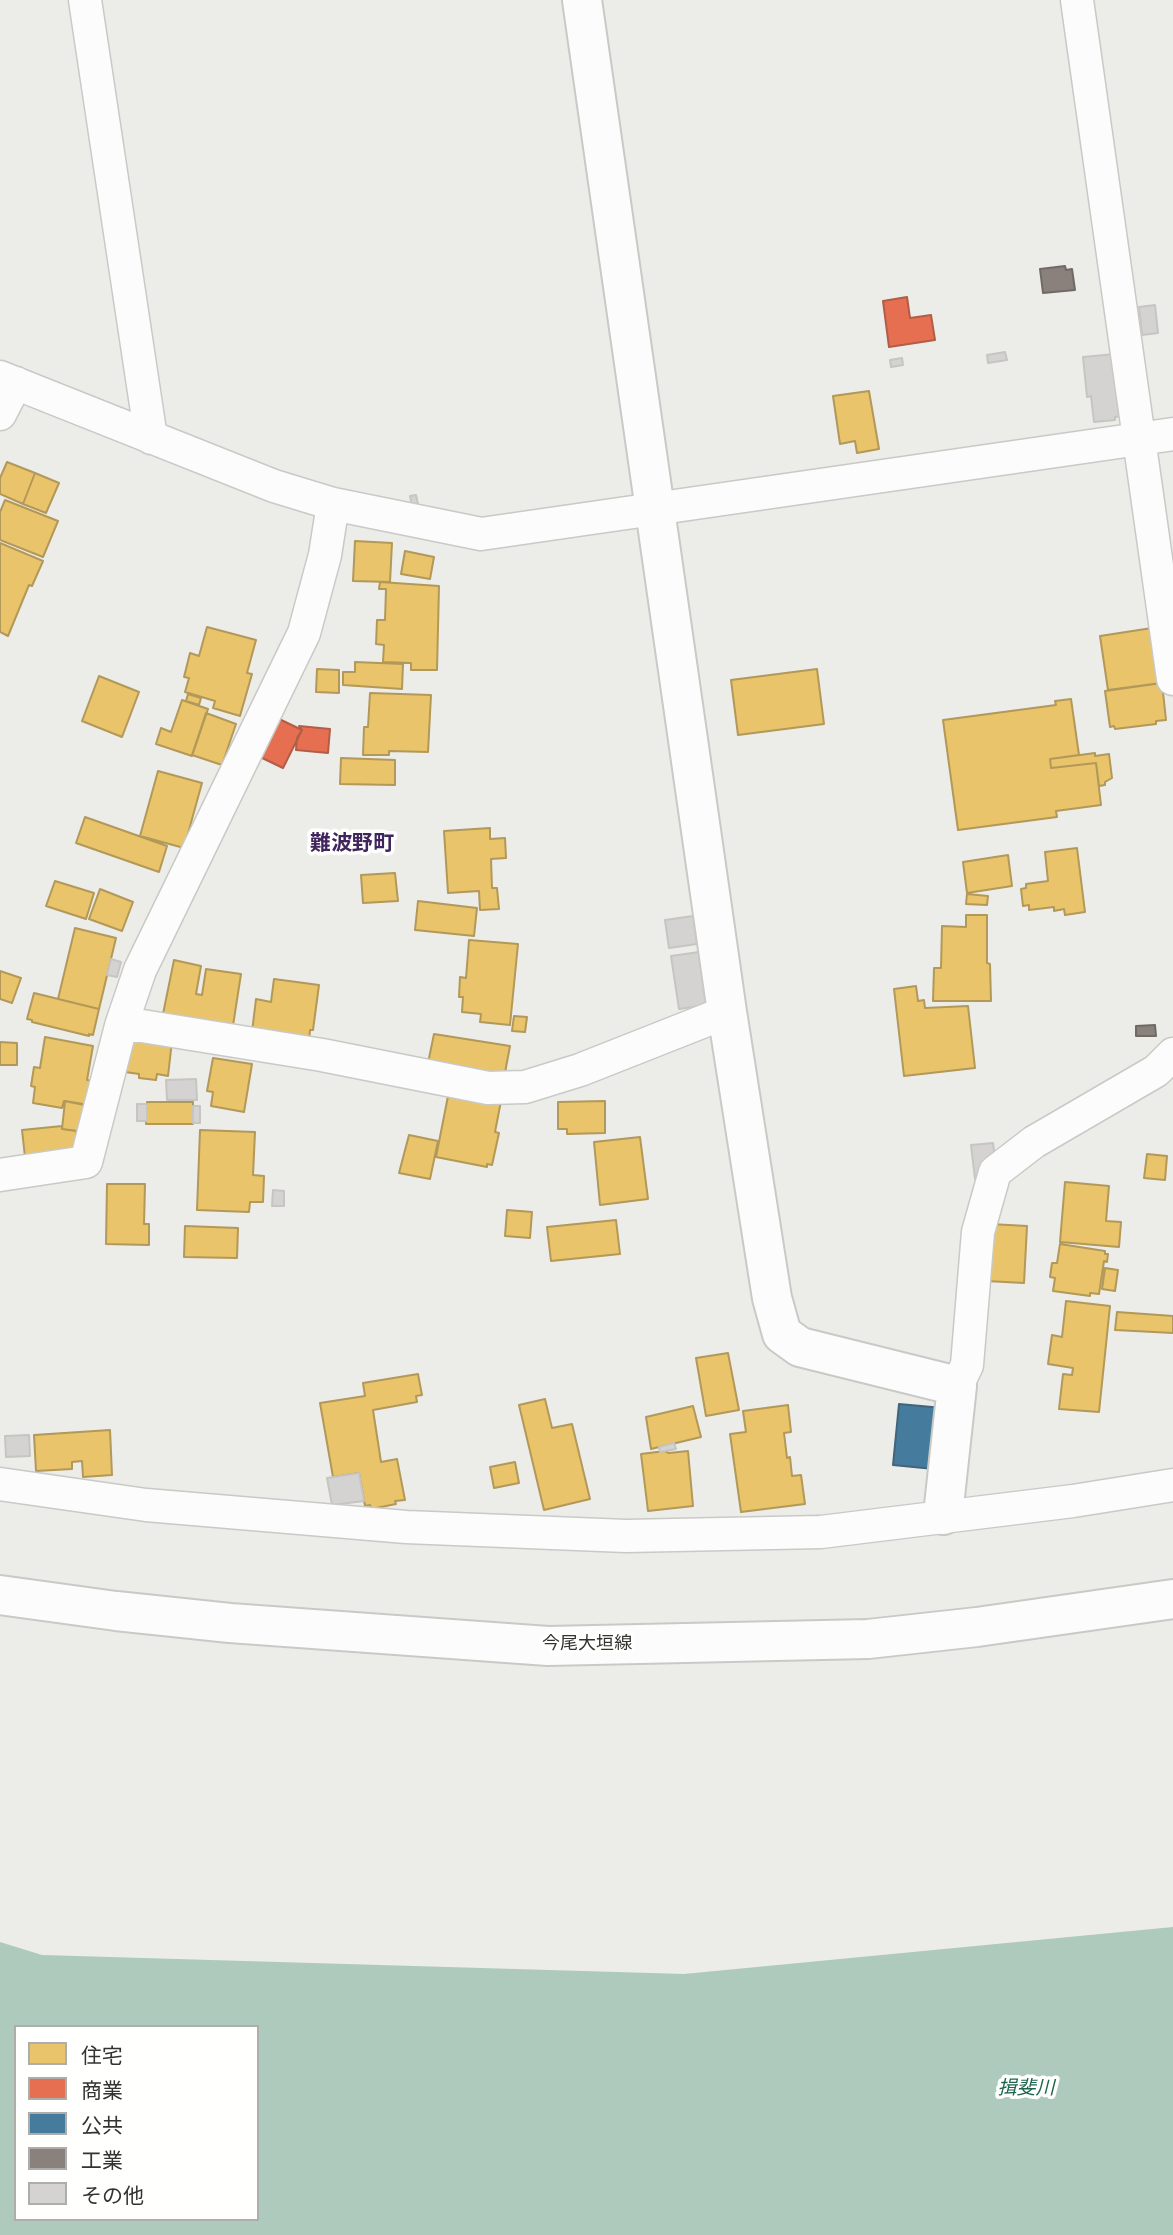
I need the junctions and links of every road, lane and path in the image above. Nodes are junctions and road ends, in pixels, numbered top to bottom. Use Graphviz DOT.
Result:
graph roads {
  1 [pos="85,0"];
  2 [pos="582,0"];
  3 [pos="1077,0"];
  4 [pos="8,380"];
  5 [pos="0,414"];
  6 [pos="1173,434"];
  7 [pos="150,438"];
  8 [pos="1139,439"];
  9 [pos="333,503"];
  10 [pos="655,510"];
  11 [pos="1173,679"];
  12 [pos="727,1012"];
  13 [pos="121,1026"];
  14 [pos="1173,1054"];
  15 [pos="0,1175"];
  16 [pos="957,1386"];
  17 [pos="0,1484"];
  18 [pos="1173,1485"];
  19 [pos="943,1516"];
  20 [pos="0,1595"];
  21 [pos="1173,1598"];
  1 -- 7 [label="street"];
  2 -- 10 [label="street"];
  3 -- 8 [label="street"];
  4 -- 5 [label="street"];
  4 -- 7 [label="street"];
  6 -- 8 [label="street"];
  7 -- 9 [label="street"];
  8 -- 10 [label="street"];
  8 -- 11 [label="street"];
  9 -- 10 [label="street"];
  9 -- 13 [label="street"];
  10 -- 12 [label="street"];
  12 -- 13 [label="street"];
  12 -- 16 [label="street"];
  13 -- 15 [label="street"];
  14 -- 16 [label="street"];
  16 -- 19 [label="street"];
  17 -- 19 [label="street"];
  18 -- 19 [label="street"];
  20 -- 21 [label="street, 今尾大垣線"];
}
